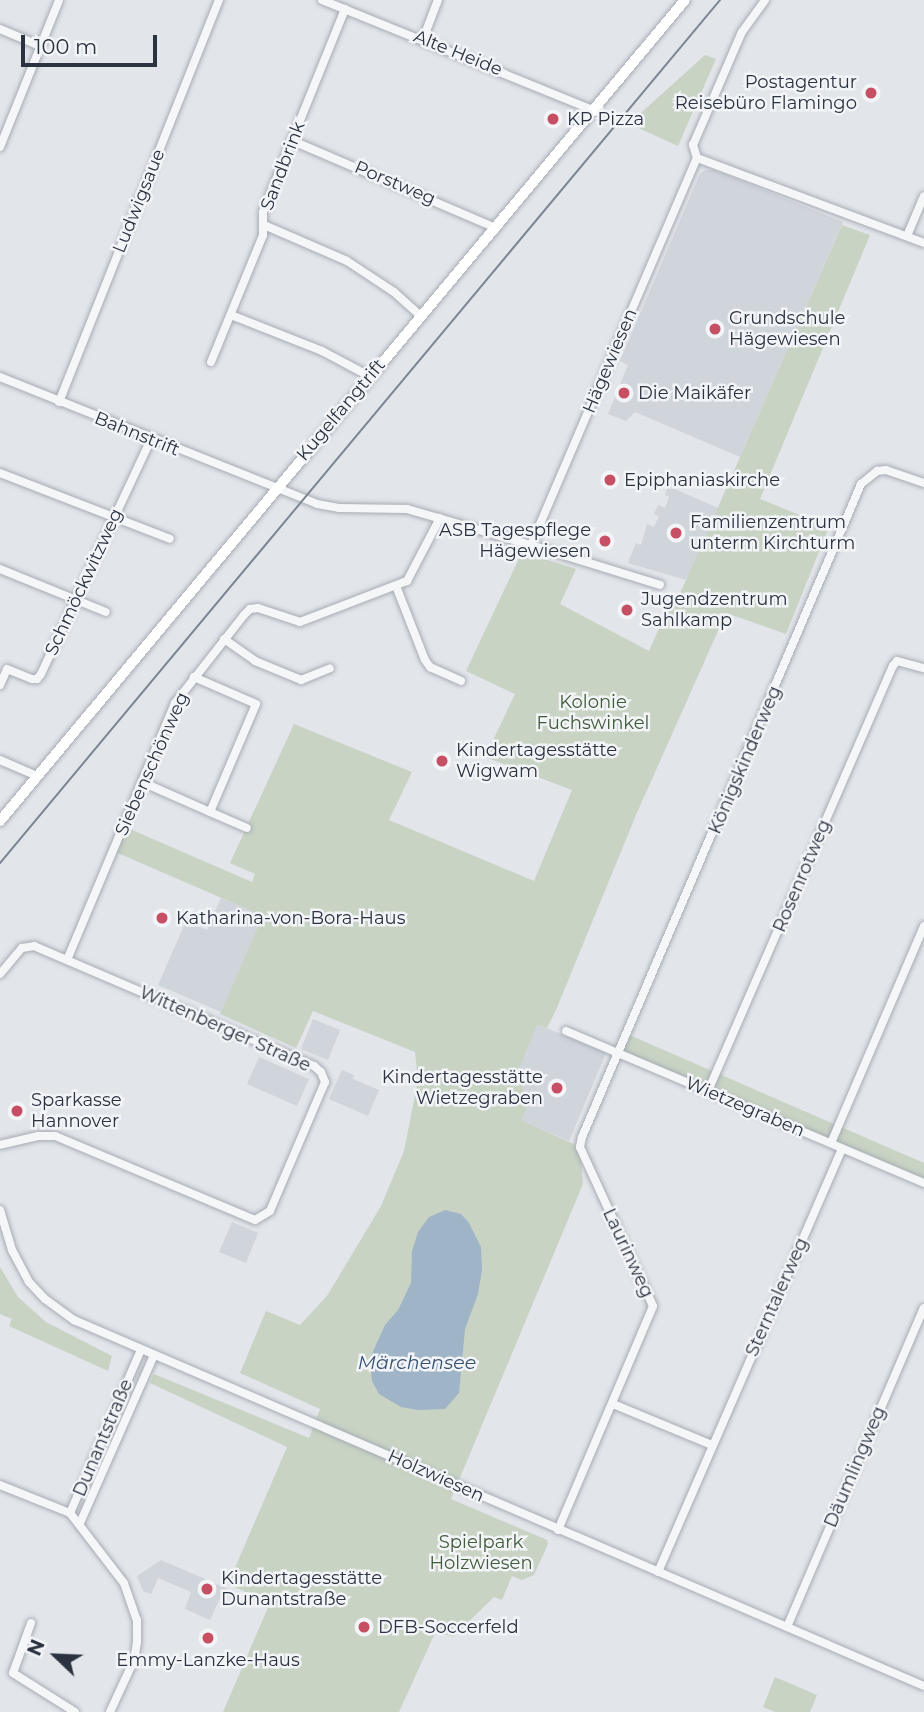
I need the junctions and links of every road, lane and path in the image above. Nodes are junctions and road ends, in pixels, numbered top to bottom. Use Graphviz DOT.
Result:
graph roads {
  1 [pos="59,0"];
  2 [pos="219,0"];
  3 [pos="322,0"];
  4 [pos="438,0"];
  5 [pos="685,0"];
  6 [pos="765,0"];
  7 [pos="345,9"];
  8 [pos="0,29"];
  9 [pos="423,39"];
  10 [pos="40,46"];
  11 [pos="593,110"];
  12 [pos="293,141"];
  13 [pos="0,147"];
  14 [pos="697,158"];
  15 [pos="924,196"];
  16 [pos="264,225"];
  17 [pos="496,228"];
  18 [pos="907,236"];
  19 [pos="924,243"];
  20 [pos="231,315"];
  21 [pos="421,316"];
  22 [pos="211,362"];
  23 [pos="369,376"];
  24 [pos="0,377"];
  25 [pos="59,402"];
  26 [pos="151,439"];
  27 [pos="0,473"];
  28 [pos="924,484"];
  29 [pos="275,488"];
  30 [pos="114,517"];
  31 [pos="440,518"];
  32 [pos="170,539"];
  33 [pos="531,545"];
  34 [pos="0,569"];
  35 [pos="660,585"];
  36 [pos="396,586"];
  37 [pos="76,600"];
  38 [pos="106,612"];
  39 [pos="224,639"];
  40 [pos="924,667"];
  41 [pos="3,668"];
  42 [pos="330,668"];
  43 [pos="194,677"];
  44 [pos="461,681"];
  45 [pos="0,685"];
  46 [pos="0,760"];
  47 [pos="37,776"];
  48 [pos="142,782"];
  49 [pos="210,812"];
  50 [pos="0,821"];
  51 [pos="247,828"];
  52 [pos="924,926"];
  53 [pos="67,960"];
  54 [pos="0,974"];
  55 [pos="566,1031"];
  56 [pos="618,1053"];
  57 [pos="708,1091"];
  58 [pos="831,1143"];
  59 [pos="0,1145"];
  60 [pos="842,1148"];
  61 [pos="924,1183"];
  62 [pos="0,1210"];
  63 [pos="2,1227"];
  64 [pos="924,1308"];
  65 [pos="141,1350"];
  66 [pos="154,1355"];
  67 [pos="612,1404"];
  68 [pos="712,1445"];
  69 [pos="0,1485"];
  70 [pos="71,1513"];
  71 [pos="80,1523"];
  72 [pos="558,1530"];
  73 [pos="658,1572"];
  74 [pos="31,1623"];
  75 [pos="787,1627"];
  76 [pos="924,1686"];
  77 [pos="75,1712"];
  78 [pos="110,1712"];
  1 -- 10 [label="street"];
  2 -- 25 [label="street, Ludwigsaue"];
  3 -- 7 [label="street, Alte Heide"];
  4 -- 9 [label="street"];
  5 -- 11 [label="street, Kugelfangtrift"];
  6 -- 14 [label="street, Hägewiesen"];
  7 -- 9 [label="street, Alte Heide"];
  7 -- 12 [label="street, Sandbrink"];
  8 -- 10 [label="street"];
  9 -- 11 [label="street, Alte Heide"];
  10 -- 13 [label="street"];
  11 -- 17 [label="street, Kugelfangtrift"];
  12 -- 16 [label="street, Sandbrink"];
  12 -- 17 [label="street, Porstweg"];
  14 -- 18 [label="street"];
  14 -- 33 [label="street, Hägewiesen"];
  15 -- 18 [label="street"];
  16 -- 20 [label="street, Sandbrink"];
  16 -- 21 [label="street"];
  17 -- 21 [label="street, Kugelfangtrift"];
  18 -- 19 [label="street"];
  20 -- 22 [label="street, Sandbrink"];
  20 -- 23 [label="street"];
  21 -- 23 [label="street, Kugelfangtrift"];
  23 -- 29 [label="street, Kugelfangtrift"];
  24 -- 25 [label="street, Bahnstrift"];
  25 -- 26 [label="street, Bahnstrift"];
  26 -- 29 [label="street, Bahnstrift"];
  26 -- 30 [label="street, Schmöckwitzweg"];
  27 -- 30 [label="street"];
  28 -- 56 [label="street, Königskinderweg"];
  29 -- 31 [label="street"];
  29 -- 47 [label="street, Kugelfangtrift"];
  30 -- 32 [label="street"];
  30 -- 37 [label="street, Schmöckwitzweg"];
  31 -- 33 [label="street"];
  31 -- 36 [label="street, Siebenschönweg"];
  33 -- 35 [label="street"];
  34 -- 37 [label="street"];
  36 -- 39 [label="street, Siebenschönweg"];
  36 -- 44 [label="street"];
  37 -- 38 [label="street"];
  37 -- 41 [label="street, Schmöckwitzweg"];
  39 -- 42 [label="street"];
  39 -- 43 [label="street, Siebenschönweg"];
  40 -- 57 [label="street, Rosenrotweg"];
  41 -- 45 [label="street, Schmöckwitzweg"];
  43 -- 48 [label="street, Siebenschönweg"];
  43 -- 49 [label="street"];
  46 -- 47 [label="street"];
  47 -- 50 [label="street, Kugelfangtrift"];
  48 -- 49 [label="street"];
  48 -- 53 [label="street, Siebenschönweg"];
  49 -- 51 [label="street"];
  52 -- 58 [label="street"];
  53 -- 54 [label="street, Wittenberger Straße"];
  53 -- 59 [label="street, Wittenberger Straße"];
  55 -- 56 [label="street, Wietzegraben"];
  56 -- 57 [label="street, Wietzegraben"];
  56 -- 67 [label="street, Laurinweg"];
  57 -- 58 [label="street, Wietzegraben"];
  58 -- 60 [label="street, Wietzegraben"];
  60 -- 61 [label="street, Wietzegraben"];
  60 -- 68 [label="street, Sterntalerweg"];
  62 -- 63 [label="street, Holzwiesen"];
  63 -- 65 [label="street, Holzwiesen"];
  64 -- 75 [label="street, Däumlingweg"];
  65 -- 66 [label="street, Holzwiesen"];
  65 -- 70 [label="street, Dunantstraße"];
  66 -- 71 [label="street, Dunantstraße"];
  66 -- 72 [label="street, Holzwiesen"];
  67 -- 68 [label="street"];
  67 -- 72 [label="street, Laurinweg"];
  68 -- 73 [label="street, Sterntalerweg"];
  69 -- 70 [label="street"];
  70 -- 71 [label="street, Dunantstraße"];
  71 -- 78 [label="street, Dunantstraße"];
  72 -- 73 [label="street, Holzwiesen"];
  73 -- 75 [label="street, Holzwiesen"];
  74 -- 77 [label="street"];
  75 -- 76 [label="street, Holzwiesen"];
}
